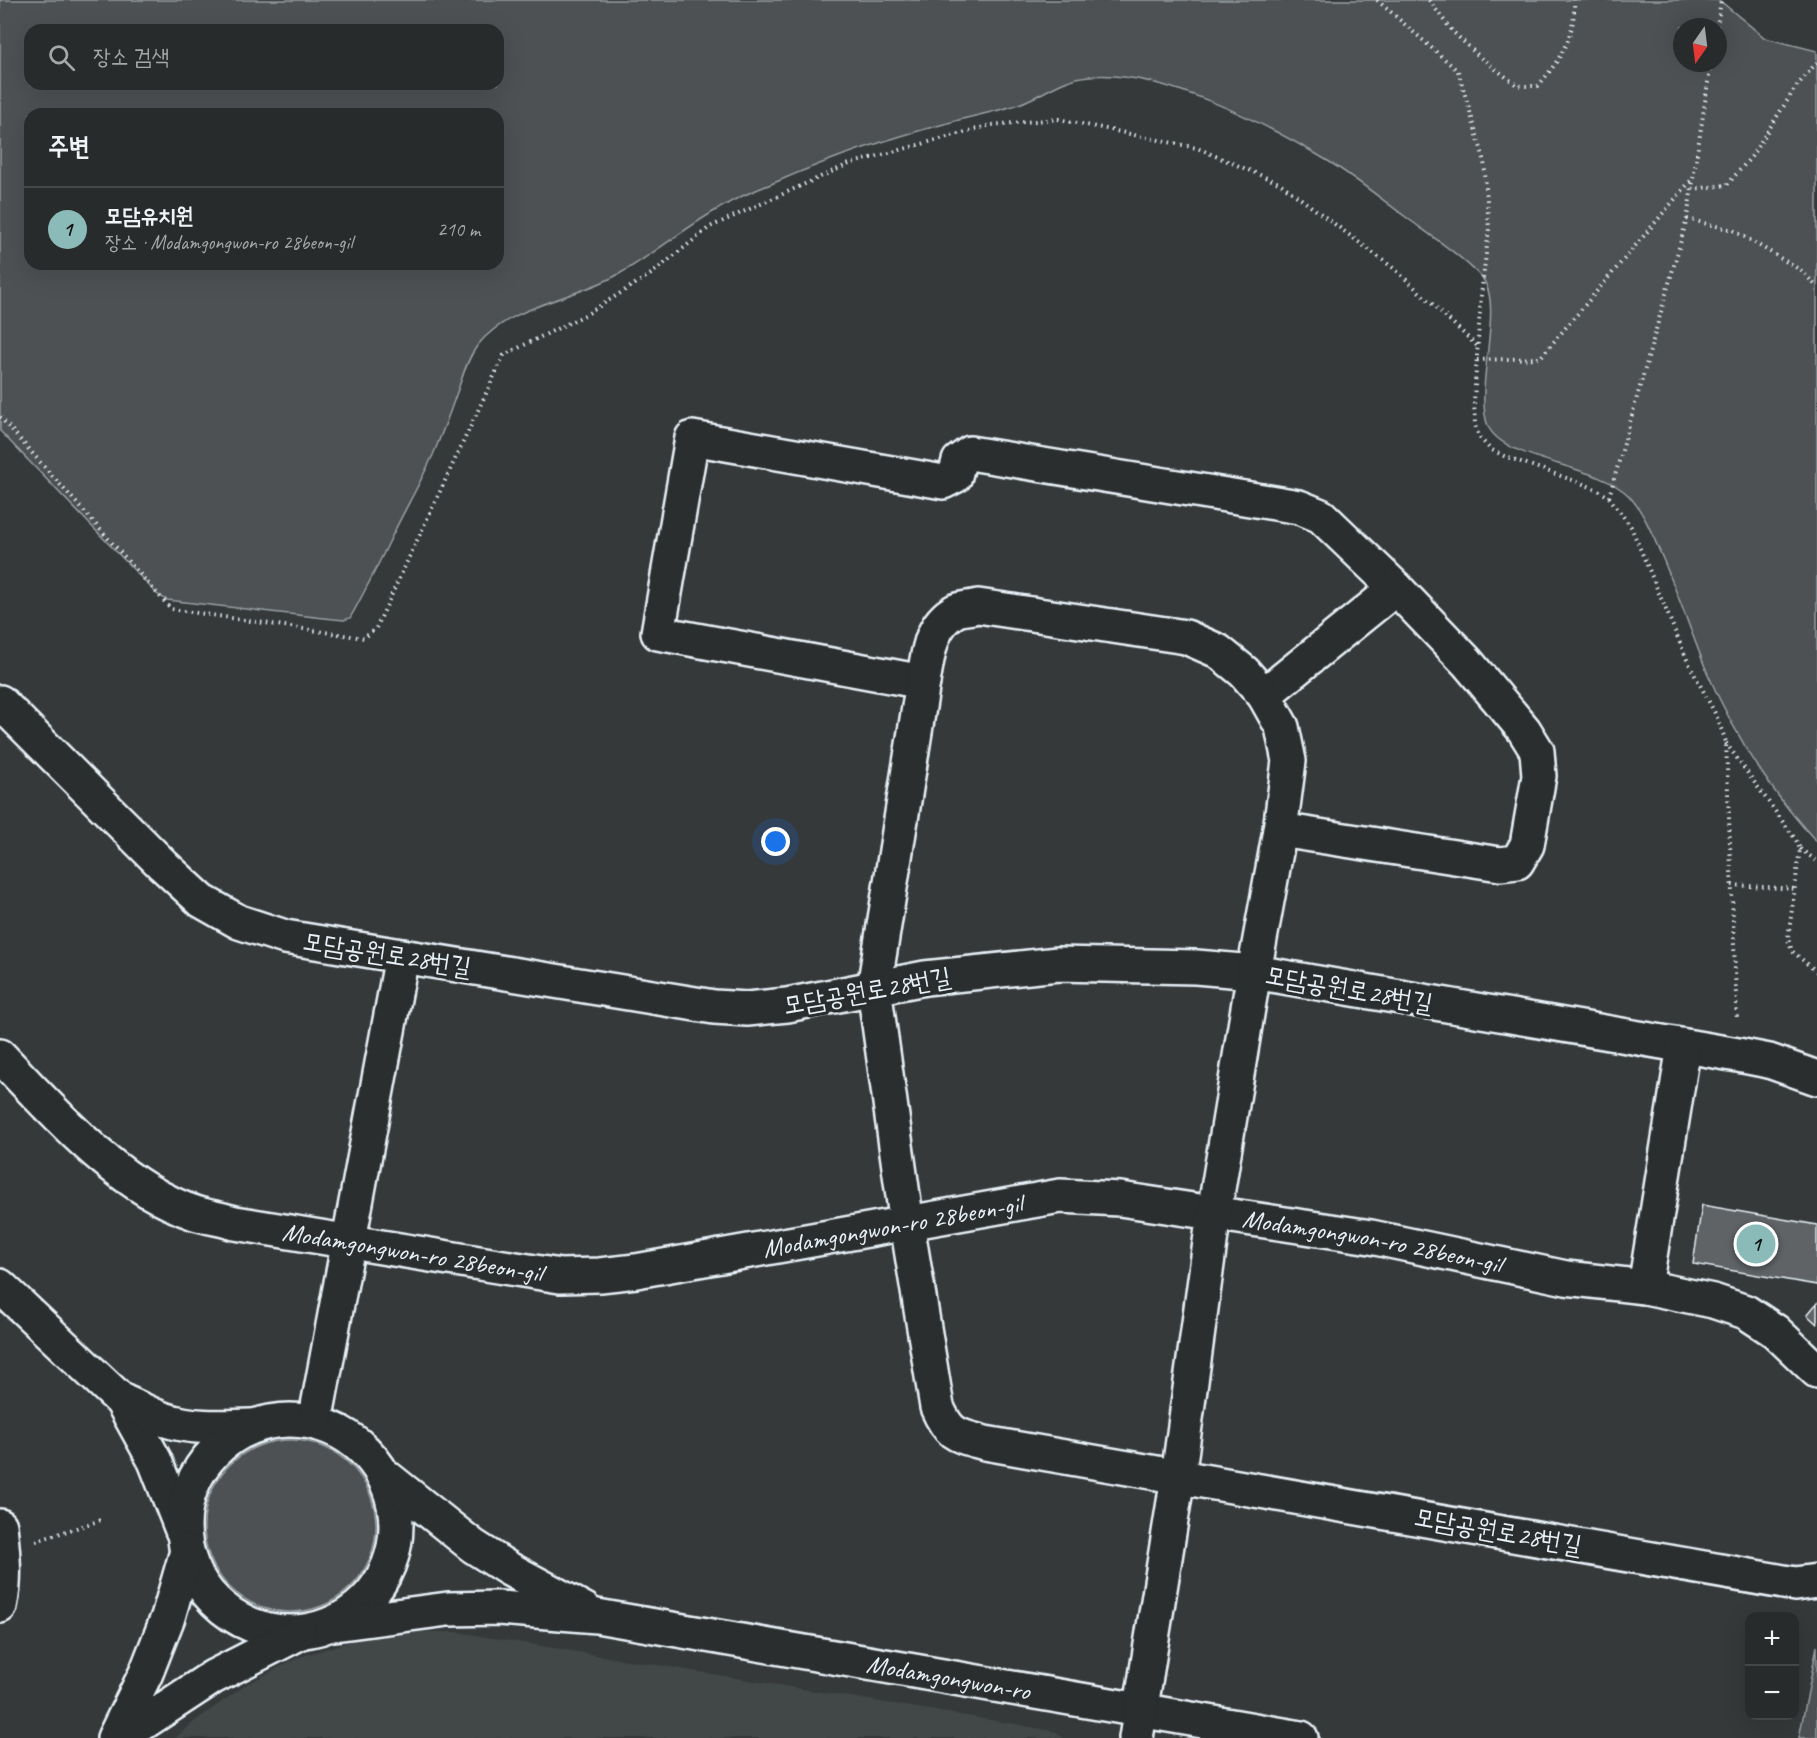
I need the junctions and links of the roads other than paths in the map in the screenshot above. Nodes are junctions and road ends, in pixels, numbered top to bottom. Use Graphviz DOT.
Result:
graph roads {
  1 [pos="1396,588"];
  2 [pos="923,682"];
  3 [pos="1264,695"];
  4 [pos="0,702"];
  5 [pos="1280,830"];
  6 [pos="402,956"];
  7 [pos="1254,972"];
  8 [pos="874,988"];
  9 [pos="1684,1046"];
  10 [pos="0,1056"];
  11 [pos="1817,1078"];
  12 [pos="1214,1213"];
  13 [pos="907,1224"];
  14 [pos="349,1242"];
  15 [pos="0,1286"];
  16 [pos="1645,1287"];
  17 [pos="1817,1371"];
  18 [pos="122,1401"];
  19 [pos="315,1422"];
  20 [pos="252,1426"];
  21 [pos="384,1475"];
  22 [pos="1178,1477"];
  23 [pos="2,1539"];
  24 [pos="185,1542"];
  25 [pos="1817,1581"];
  26 [pos="0,1606"];
  27 [pos="597,1617"];
  28 [pos="334,1624"];
  29 [pos="300,1633"];
  30 [pos="1138,1725"];
  31 [pos="114,1738"];
  32 [pos="120,1738"];
  33 [pos="1300,1738"];
  1 -- 2 [label="street"];
  1 -- 3 [label="street"];
  1 -- 5 [label="street"];
  2 -- 3 [label="street, 모담공원로28번길"];
  2 -- 8 [label="street, 모담공원로28번길"];
  3 -- 5 [label="street, 모담공원로28번길"];
  4 -- 6 [label="street, 모담공원로28번길"];
  5 -- 7 [label="street, 모담공원로28번길"];
  6 -- 8 [label="street, 모담공원로28번길"];
  6 -- 14 [label="street"];
  7 -- 8 [label="street, 모담공원로28번길"];
  7 -- 9 [label="street, 모담공원로28번길"];
  7 -- 12 [label="street, 모담공원로28번길"];
  8 -- 13 [label="street, 모담공원로28번길"];
  9 -- 11 [label="street, 모담공원로28번길"];
  9 -- 16 [label="street"];
  10 -- 14 [label="street, Modamgongwon-ro 28beon-gil"];
  12 -- 13 [label="street, Modamgongwon-ro 28beon-gil"];
  12 -- 16 [label="street, Modamgongwon-ro 28beon-gil"];
  12 -- 22 [label="street, 모담공원로28번길"];
  13 -- 14 [label="street, Modamgongwon-ro 28beon-gil"];
  13 -- 22 [label="street, 모담공원로28번길"];
  14 -- 19 [label="street"];
  15 -- 18 [label="street"];
  16 -- 17 [label="street, Modamgongwon-ro 28beon-gil"];
  18 -- 20 [label="street"];
  18 -- 24 [label="street"];
  19 -- 20 [label="street"];
  19 -- 21 [label="street"];
  20 -- 24 [label="street"];
  21 -- 27 [label="street"];
  21 -- 28 [label="street"];
  22 -- 25 [label="street, 모담공원로28번길"];
  22 -- 30 [label="street, 모담공원로28번길"];
  23 -- 26 [label="street"];
  24 -- 29 [label="street"];
  24 -- 31 [label="street"];
  27 -- 28 [label="street"];
  27 -- 30 [label="street, Modamgongwon-ro"];
  28 -- 29 [label="street"];
  29 -- 32 [label="street"];
  30 -- 33 [label="street, Modamgongwon-ro"];
}
